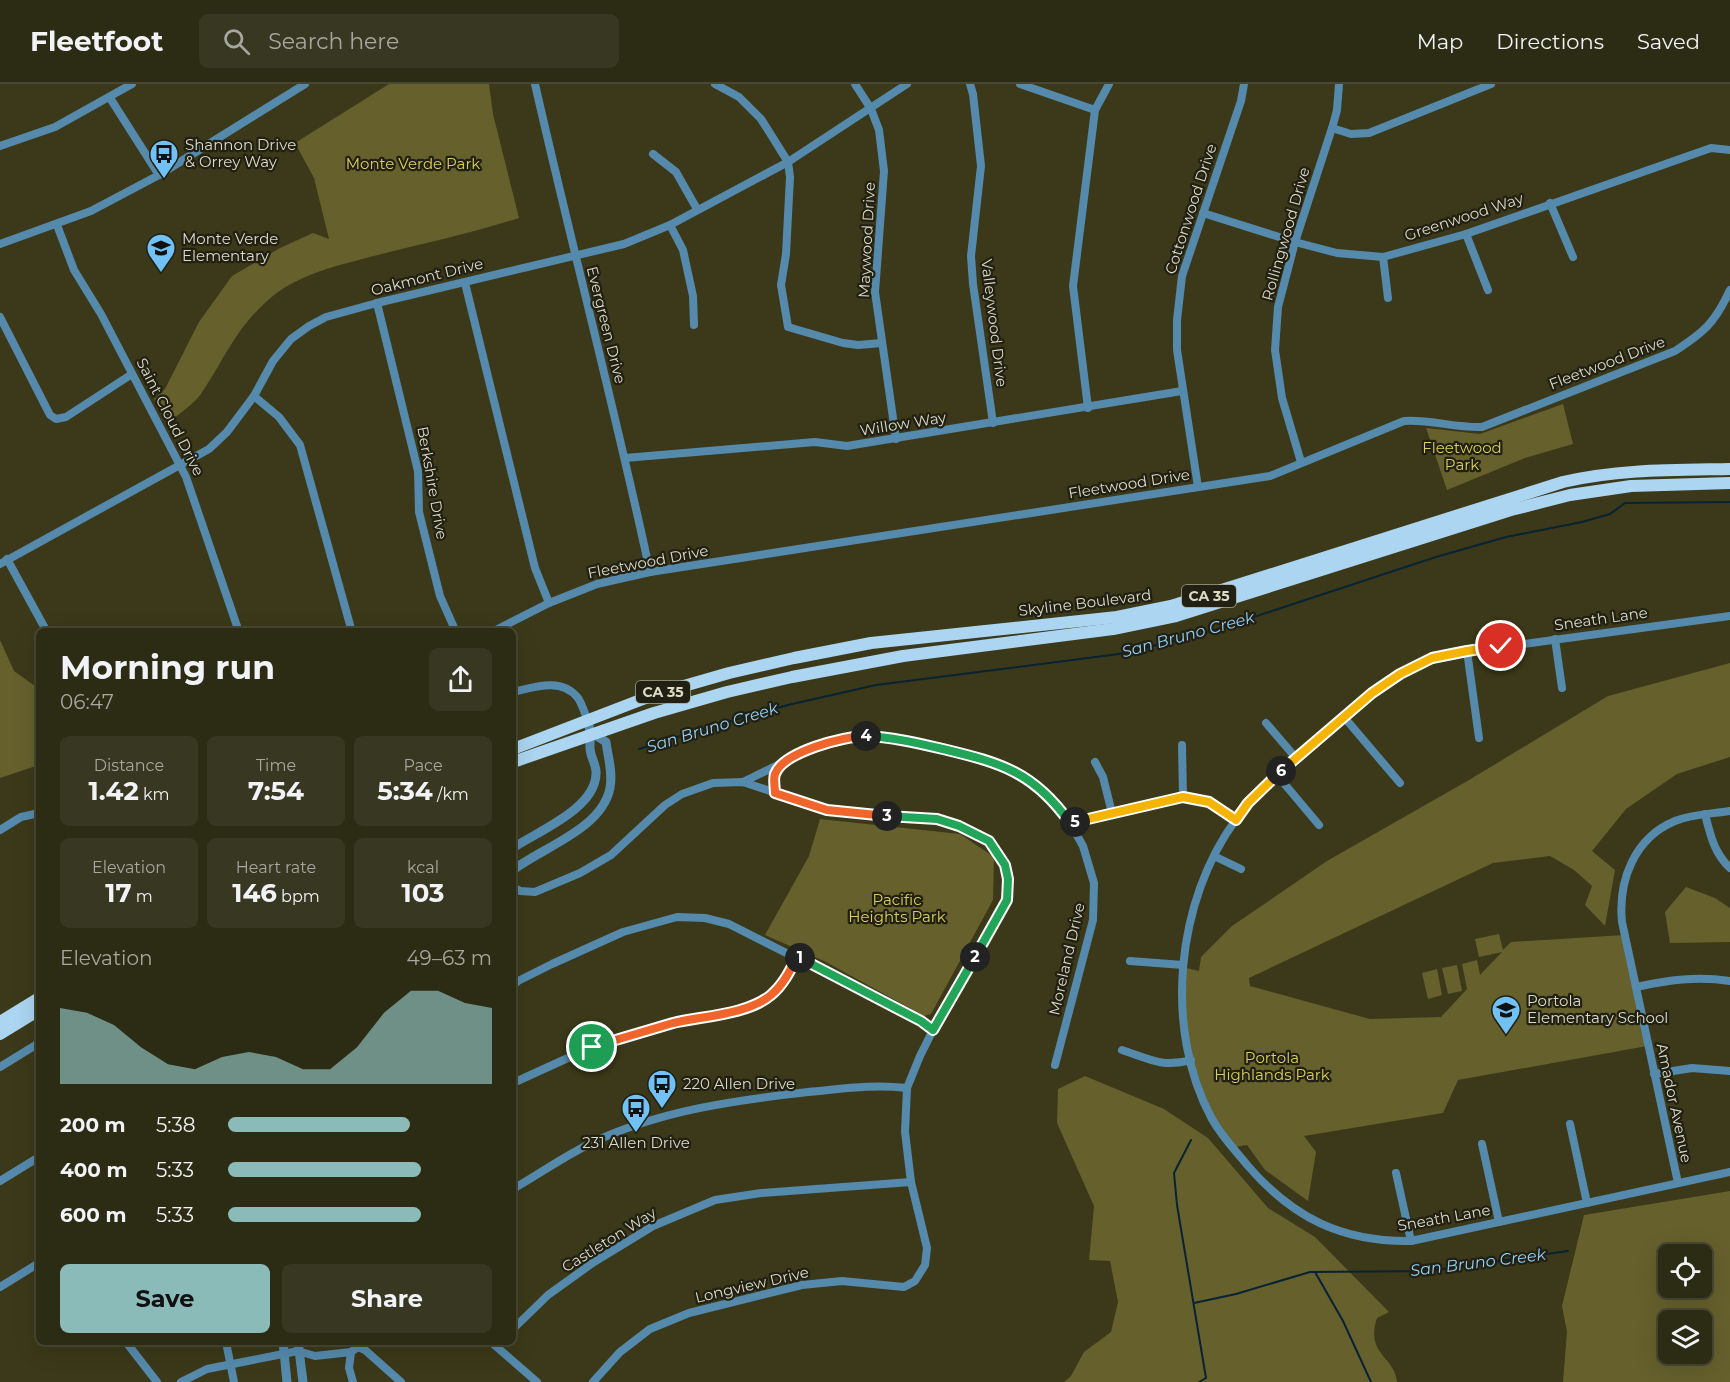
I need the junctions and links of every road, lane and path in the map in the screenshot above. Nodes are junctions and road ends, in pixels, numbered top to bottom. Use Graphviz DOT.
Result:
graph roads {
  1 [pos="132,84"];
  2 [pos="305,84"];
  3 [pos="535,84"];
  4 [pos="715,84"];
  5 [pos="855,84"];
  6 [pos="907,84"];
  7 [pos="970,84"];
  8 [pos="1020,84"];
  9 [pos="1109,84"];
  10 [pos="1244,84"];
  11 [pos="1339,84"];
  12 [pos="1467,84"];
  13 [pos="1491,84"];
  14 [pos="1470,93"];
  15 [pos="110,98"];
  16 [pos="871,109"];
  17 [pos="1095,110"];
  18 [pos="1332,128"];
  19 [pos="0,146"];
  20 [pos="1730,150"];
  21 [pos="653,154"];
  22 [pos="788,162"];
  23 [pos="159,176"];
  24 [pos="1550,203"];
  25 [pos="697,209"];
  26 [pos="1203,213"];
  27 [pos="57,225"];
  28 [pos="670,225"];
  29 [pos="1466,234"];
  30 [pos="1295,242"];
  31 [pos="0,244"];
  32 [pos="574,255"];
  33 [pos="1383,257"];
  34 [pos="1573,257"];
  35 [pos="465,283"];
  36 [pos="1488,290"];
  37 [pos="1730,290"];
  38 [pos="1388,298"];
  39 [pos="377,303"];
  40 [pos="0,318"];
  41 [pos="694,325"];
  42 [pos="882,343"];
  43 [pos="132,374"];
  44 [pos="1182,391"];
  45 [pos="254,396"];
  46 [pos="1088,408"];
  47 [pos="993,423"];
  48 [pos="896,439"];
  49 [pos="625,458"];
  50 [pos="1301,462"];
  51 [pos="181,466"];
  52 [pos="1730,469"];
  53 [pos="1730,483"];
  54 [pos="1198,487"];
  55 [pos="4,561"];
  56 [pos="650,572"];
  57 [pos="549,603"];
  58 [pos="1730,616"];
  59 [pos="45,628"];
  60 [pos="238,628"];
  61 [pos="351,628"];
  62 [pos="454,628"];
  63 [pos="500,628"];
  64 [pos="1555,639"];
  65 [pos="1467,651"];
  66 [pos="1562,688"];
  67 [pos="516,691"];
  68 [pos="1344,717"];
  69 [pos="1266,723"];
  70 [pos="590,727"];
  71 [pos="1479,738"];
  72 [pos="1182,745"];
  73 [pos="516,748"];
  74 [pos="1296,758"];
  75 [pos="516,761"];
  76 [pos="1095,762"];
  77 [pos="782,763"];
  78 [pos="1276,775"];
  79 [pos="743,782"];
  80 [pos="1400,783"];
  81 [pos="775,793"];
  82 [pos="1183,797"];
  83 [pos="1730,811"];
  84 [pos="1112,813"];
  85 [pos="36,814"];
  86 [pos="1705,814"];
  87 [pos="1236,820"];
  88 [pos="1070,823"];
  89 [pos="1318,825"];
  90 [pos="0,830"];
  91 [pos="516,846"];
  92 [pos="1214,856"];
  93 [pos="516,868"];
  94 [pos="1730,868"];
  95 [pos="1241,869"];
  96 [pos="516,889"];
  97 [pos="797,957"];
  98 [pos="1130,961"];
  99 [pos="1183,965"];
  100 [pos="1730,981"];
  101 [pos="516,984"];
  102 [pos="1636,987"];
  103 [pos="36,1000"];
  104 [pos="36,1012"];
  105 [pos="0,1022"];
  106 [pos="933,1030"];
  107 [pos="0,1034"];
  108 [pos="36,1045"];
  109 [pos="1122,1050"];
  110 [pos="1191,1060"];
  111 [pos="1055,1065"];
  112 [pos="0,1067"];
  113 [pos="1730,1071"];
  114 [pos="1654,1074"];
  115 [pos="516,1082"];
  116 [pos="907,1088"];
  117 [pos="1570,1124"];
  118 [pos="1482,1144"];
  119 [pos="36,1159"];
  120 [pos="1730,1172"];
  121 [pos="1396,1173"];
  122 [pos="0,1181"];
  123 [pos="911,1182"];
  124 [pos="1678,1183"];
  125 [pos="516,1187"];
  126 [pos="1587,1203"];
  127 [pos="1499,1222"];
  128 [pos="1411,1241"];
  129 [pos="36,1265"];
  130 [pos="0,1287"];
  131 [pos="516,1326"];
  132 [pos="128,1345"];
  133 [pos="227,1345"];
  134 [pos="283,1345"];
  135 [pos="496,1345"];
  136 [pos="298,1347"];
  137 [pos="351,1352"];
  138 [pos="283,1354"];
  139 [pos="231,1365"];
  140 [pos="157,1382"];
  141 [pos="181,1382"];
  142 [pos="234,1382"];
  143 [pos="287,1382"];
  144 [pos="303,1382"];
  145 [pos="353,1382"];
  146 [pos="401,1382"];
  147 [pos="537,1382"];
  148 [pos="593,1382"];
  1 -- 15 [label="street"];
  2 -- 23 [label="street"];
  3 -- 32 [label="street, Evergreen Drive"];
  4 -- 22 [label="street"];
  5 -- 16 [label="street, Maywood Drive"];
  6 -- 16 [label="street, Oakmont Drive"];
  7 -- 47 [label="street, Valleywood Drive"];
  8 -- 17 [label="street"];
  9 -- 17 [label="street"];
  10 -- 26 [label="street, Cottonwood Drive"];
  11 -- 18 [label="street, Rollingwood Drive"];
  12 -- 14 [label="street"];
  13 -- 14 [label="street"];
  14 -- 18 [label="street"];
  15 -- 19 [label="street"];
  15 -- 23 [label="street"];
  16 -- 22 [label="street, Oakmont Drive"];
  16 -- 42 [label="street, Maywood Drive"];
  17 -- 46 [label="street"];
  18 -- 30 [label="street, Rollingwood Drive"];
  20 -- 24 [label="street, Greenwood Way"];
  21 -- 25 [label="street"];
  22 -- 25 [label="street, Oakmont Drive"];
  22 -- 42 [label="street"];
  23 -- 27 [label="street"];
  24 -- 29 [label="street, Greenwood Way"];
  24 -- 34 [label="street"];
  25 -- 28 [label="street, Oakmont Drive"];
  26 -- 30 [label="street, Greenwood Way"];
  26 -- 44 [label="street, Cottonwood Drive"];
  27 -- 31 [label="street"];
  27 -- 43 [label="street, Saint Cloud Drive"];
  28 -- 32 [label="street, Oakmont Drive"];
  28 -- 41 [label="street"];
  29 -- 33 [label="street, Greenwood Way"];
  29 -- 36 [label="street"];
  30 -- 33 [label="street, Greenwood Way"];
  30 -- 50 [label="street, Rollingwood Drive"];
  32 -- 35 [label="street, Oakmont Drive"];
  32 -- 49 [label="street, Evergreen Drive"];
  33 -- 38 [label="street"];
  35 -- 39 [label="street, Oakmont Drive"];
  35 -- 57 [label="street"];
  37 -- 50 [label="street, Fleetwood Drive"];
  39 -- 45 [label="street, Oakmont Drive"];
  39 -- 62 [label="street, Berkshire Drive"];
  40 -- 43 [label="street"];
  42 -- 48 [label="street, Maywood Drive"];
  43 -- 51 [label="street, Saint Cloud Drive"];
  44 -- 46 [label="street, Willow Way"];
  44 -- 54 [label="street, Cottonwood Drive"];
  45 -- 51 [label="street, Oakmont Drive"];
  45 -- 61 [label="street"];
  46 -- 47 [label="street, Willow Way"];
  47 -- 48 [label="street, Willow Way"];
  48 -- 49 [label="street, Willow Way"];
  49 -- 56 [label="street, Evergreen Drive"];
  50 -- 54 [label="street, Fleetwood Drive"];
  51 -- 55 [label="street, Oakmont Drive"];
  51 -- 60 [label="street, Saint Cloud Drive"];
  52 -- 70 [label="main road, Skyline Boulevard / CA 35"];
  53 -- 70 [label="main road, Skyline Boulevard / CA 35"];
  54 -- 56 [label="street, Fleetwood Drive"];
  55 -- 59 [label="street"];
  56 -- 57 [label="street, Fleetwood Drive"];
  57 -- 63 [label="street, Fleetwood Drive"];
  58 -- 64 [label="street, Sneath Lane"];
  64 -- 65 [label="street, Sneath Lane"];
  64 -- 66 [label="street"];
  65 -- 68 [label="street, Sneath Lane"];
  65 -- 71 [label="street"];
  67 -- 70 [label="street"];
  68 -- 74 [label="street, Sneath Lane"];
  68 -- 80 [label="street"];
  69 -- 74 [label="street"];
  70 -- 73 [label="main road, Skyline Boulevard / CA 35"];
  70 -- 75 [label="main road, Skyline Boulevard / CA 35"];
  70 -- 91 [label="street"];
  70 -- 93 [label="street"];
  72 -- 82 [label="street"];
  74 -- 78 [label="street, Sneath Lane"];
  76 -- 84 [label="street"];
  77 -- 79 [label="street, Moreland Drive"];
  77 -- 81 [label="street"];
  77 -- 88 [label="street, Moreland Drive"];
  78 -- 87 [label="street, Sneath Lane"];
  78 -- 89 [label="street"];
  79 -- 81 [label="street, Longview Drive"];
  79 -- 96 [label="street, Longview Drive"];
  81 -- 106 [label="street, Longview Drive"];
  82 -- 84 [label="street"];
  82 -- 87 [label="street"];
  83 -- 86 [label="street, Amador Avenue"];
  84 -- 88 [label="street"];
  85 -- 90 [label="street"];
  86 -- 94 [label="street"];
  86 -- 102 [label="street, Amador Avenue"];
  87 -- 92 [label="street, Sneath Lane"];
  88 -- 111 [label="street, Moreland Drive"];
  92 -- 95 [label="street"];
  92 -- 99 [label="street, Sneath Lane"];
  97 -- 101 [label="street"];
  97 -- 106 [label="street"];
  97 -- 115 [label="street"];
  98 -- 99 [label="street"];
  99 -- 110 [label="street, Sneath Lane"];
  100 -- 102 [label="street"];
  102 -- 114 [label="street, Amador Avenue"];
  103 -- 105 [label="main road"];
  104 -- 107 [label="main road"];
  106 -- 116 [label="street, Longview Drive"];
  108 -- 112 [label="street"];
  109 -- 110 [label="street"];
  110 -- 128 [label="street, Sneath Lane"];
  113 -- 114 [label="street"];
  114 -- 124 [label="street, Amador Avenue"];
  116 -- 123 [label="street, Longview Drive"];
  116 -- 125 [label="street"];
  117 -- 126 [label="street"];
  118 -- 127 [label="street"];
  119 -- 122 [label="street"];
  120 -- 124 [label="street, Sneath Lane"];
  121 -- 128 [label="street"];
  123 -- 131 [label="street, Castleton Way"];
  123 -- 148 [label="street, Longview Drive"];
  124 -- 126 [label="street, Sneath Lane"];
  126 -- 127 [label="street, Sneath Lane"];
  127 -- 128 [label="street, Sneath Lane"];
  129 -- 130 [label="street"];
  132 -- 140 [label="street"];
  133 -- 139 [label="street"];
  134 -- 138 [label="street"];
  135 -- 147 [label="street"];
  136 -- 137 [label="street"];
  136 -- 138 [label="street"];
  136 -- 144 [label="street"];
  137 -- 145 [label="street"];
  137 -- 146 [label="street"];
  138 -- 139 [label="street"];
  138 -- 143 [label="street"];
  139 -- 141 [label="street"];
  139 -- 142 [label="street"];
}
